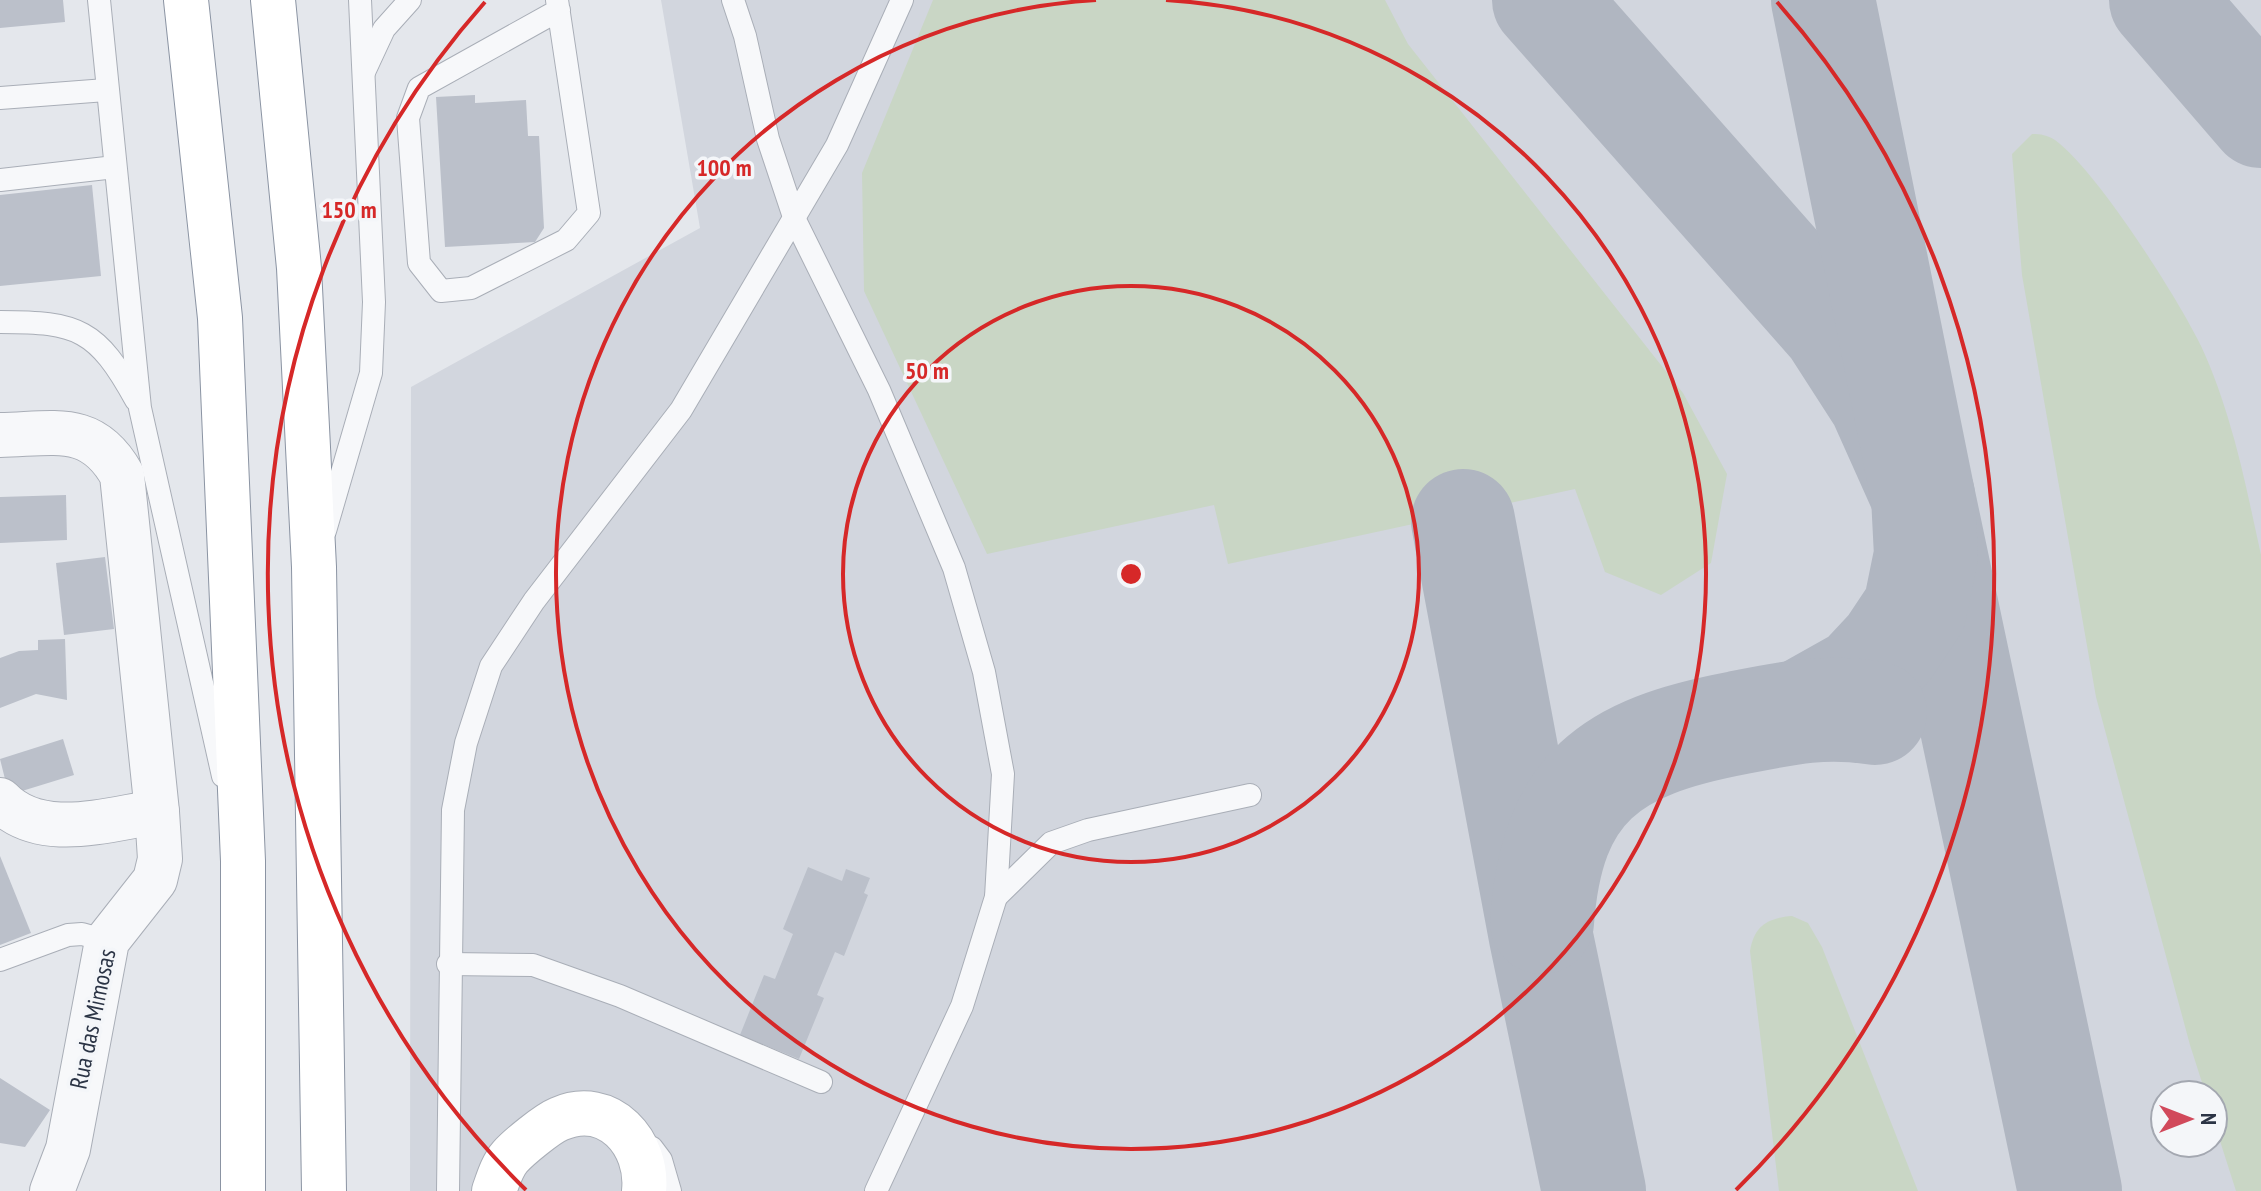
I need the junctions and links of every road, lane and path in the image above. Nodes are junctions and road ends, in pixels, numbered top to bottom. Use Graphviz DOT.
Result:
graph roads {
  1 [pos="99,0"];
  2 [pos="186,0"];
  3 [pos="273,0"];
  4 [pos="360,0"];
  5 [pos="410,0"];
  6 [pos="733,0"];
  7 [pos="902,0"];
  8 [pos="558,5"];
  9 [pos="362,77"];
  10 [pos="106,90"];
  11 [pos="0,98"];
  12 [pos="115,167"];
  13 [pos="0,180"];
  14 [pos="795,220"];
  15 [pos="0,322"];
  16 [pos="140,408"];
  17 [pos="0,435"];
  18 [pos="314,567"];
  19 [pos="1250,795"];
  20 [pos="0,800"];
  21 [pos="157,812"];
  22 [pos="243,861"];
  23 [pos="996,897"];
  24 [pos="107,941"];
  25 [pos="0,960"];
  26 [pos="448,964"];
  27 [pos="821,1082"];
  28 [pos="574,1114"];
  29 [pos="535,1138"];
  30 [pos="52,1191"];
  31 [pos="243,1191"];
  32 [pos="324,1191"];
  33 [pos="448,1191"];
  34 [pos="494,1191"];
  35 [pos="524,1191"];
  36 [pos="644,1191"];
  37 [pos="670,1191"];
  38 [pos="874,1191"];
  1 -- 10 [label="lane"];
  2 -- 22 [label="main road"];
  3 -- 18 [label="main road"];
  4 -- 9 [label="lane"];
  5 -- 9 [label="lane"];
  6 -- 14 [label="lane"];
  7 -- 14 [label="lane"];
  8 -- 8 [label="lane"];
  9 -- 18 [label="lane"];
  10 -- 11 [label="lane"];
  10 -- 12 [label="lane"];
  12 -- 13 [label="lane"];
  12 -- 16 [label="lane"];
  14 -- 23 [label="lane"];
  14 -- 26 [label="lane"];
  15 -- 16 [label="lane"];
  16 -- 22 [label="lane"];
  17 -- 21 [label="street, Rua das Mimosas"];
  18 -- 32 [label="main road"];
  19 -- 23 [label="lane"];
  20 -- 21 [label="street"];
  21 -- 24 [label="street, Rua das Mimosas"];
  22 -- 31 [label="main road"];
  23 -- 38 [label="lane"];
  24 -- 25 [label="lane"];
  24 -- 30 [label="street, Rua das Mimosas"];
  26 -- 27 [label="lane"];
  26 -- 33 [label="lane"];
  28 -- 29 [label="main road"];
  28 -- 36 [label="main road"];
  28 -- 37 [label="lane"];
  29 -- 34 [label="main road"];
  29 -- 35 [label="main road"];
}
